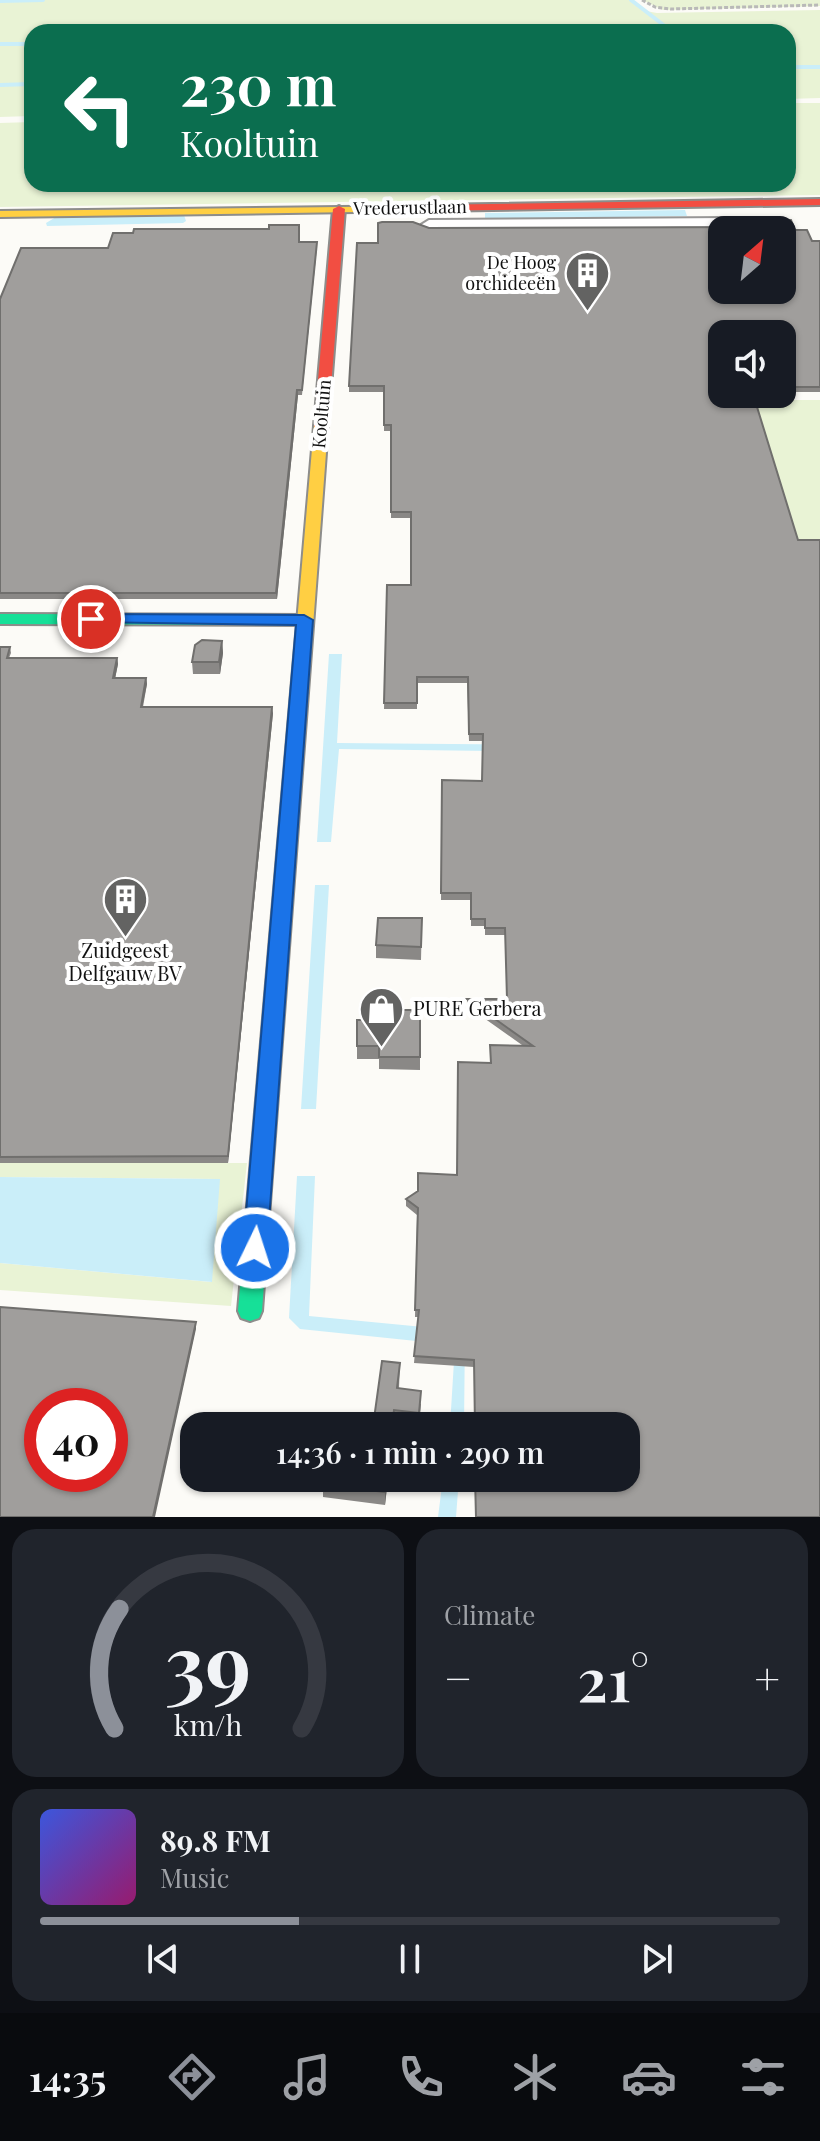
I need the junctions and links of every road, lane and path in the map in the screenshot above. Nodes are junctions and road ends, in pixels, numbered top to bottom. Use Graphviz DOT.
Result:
graph roads {
  1 [pos="642,0"];
  2 [pos="820,5"];
  3 [pos="820,202"];
  4 [pos="700,203"];
  5 [pos="339,209"];
  6 [pos="0,214"];
  7 [pos="472,215"];
  8 [pos="706,223"];
  9 [pos="429,225"];
  10 [pos="0,619"];
  11 [pos="304,620"];
  12 [pos="250,1311"];
  1 -- 2 [label="path"];
  3 -- 4 [label="street, Vrederustlaan"];
  4 -- 7 [label="street, Vrederustlaan"];
  4 -- 8 [label="street"];
  5 -- 6 [label="street, Vrederustlaan"];
  5 -- 7 [label="street, Vrederustlaan"];
  5 -- 11 [label="street, Kooltuin"];
  7 -- 8 [label="street"];
  7 -- 9 [label="street"];
  10 -- 11 [label="street"];
  11 -- 12 [label="street, Kooltuin"];
}
